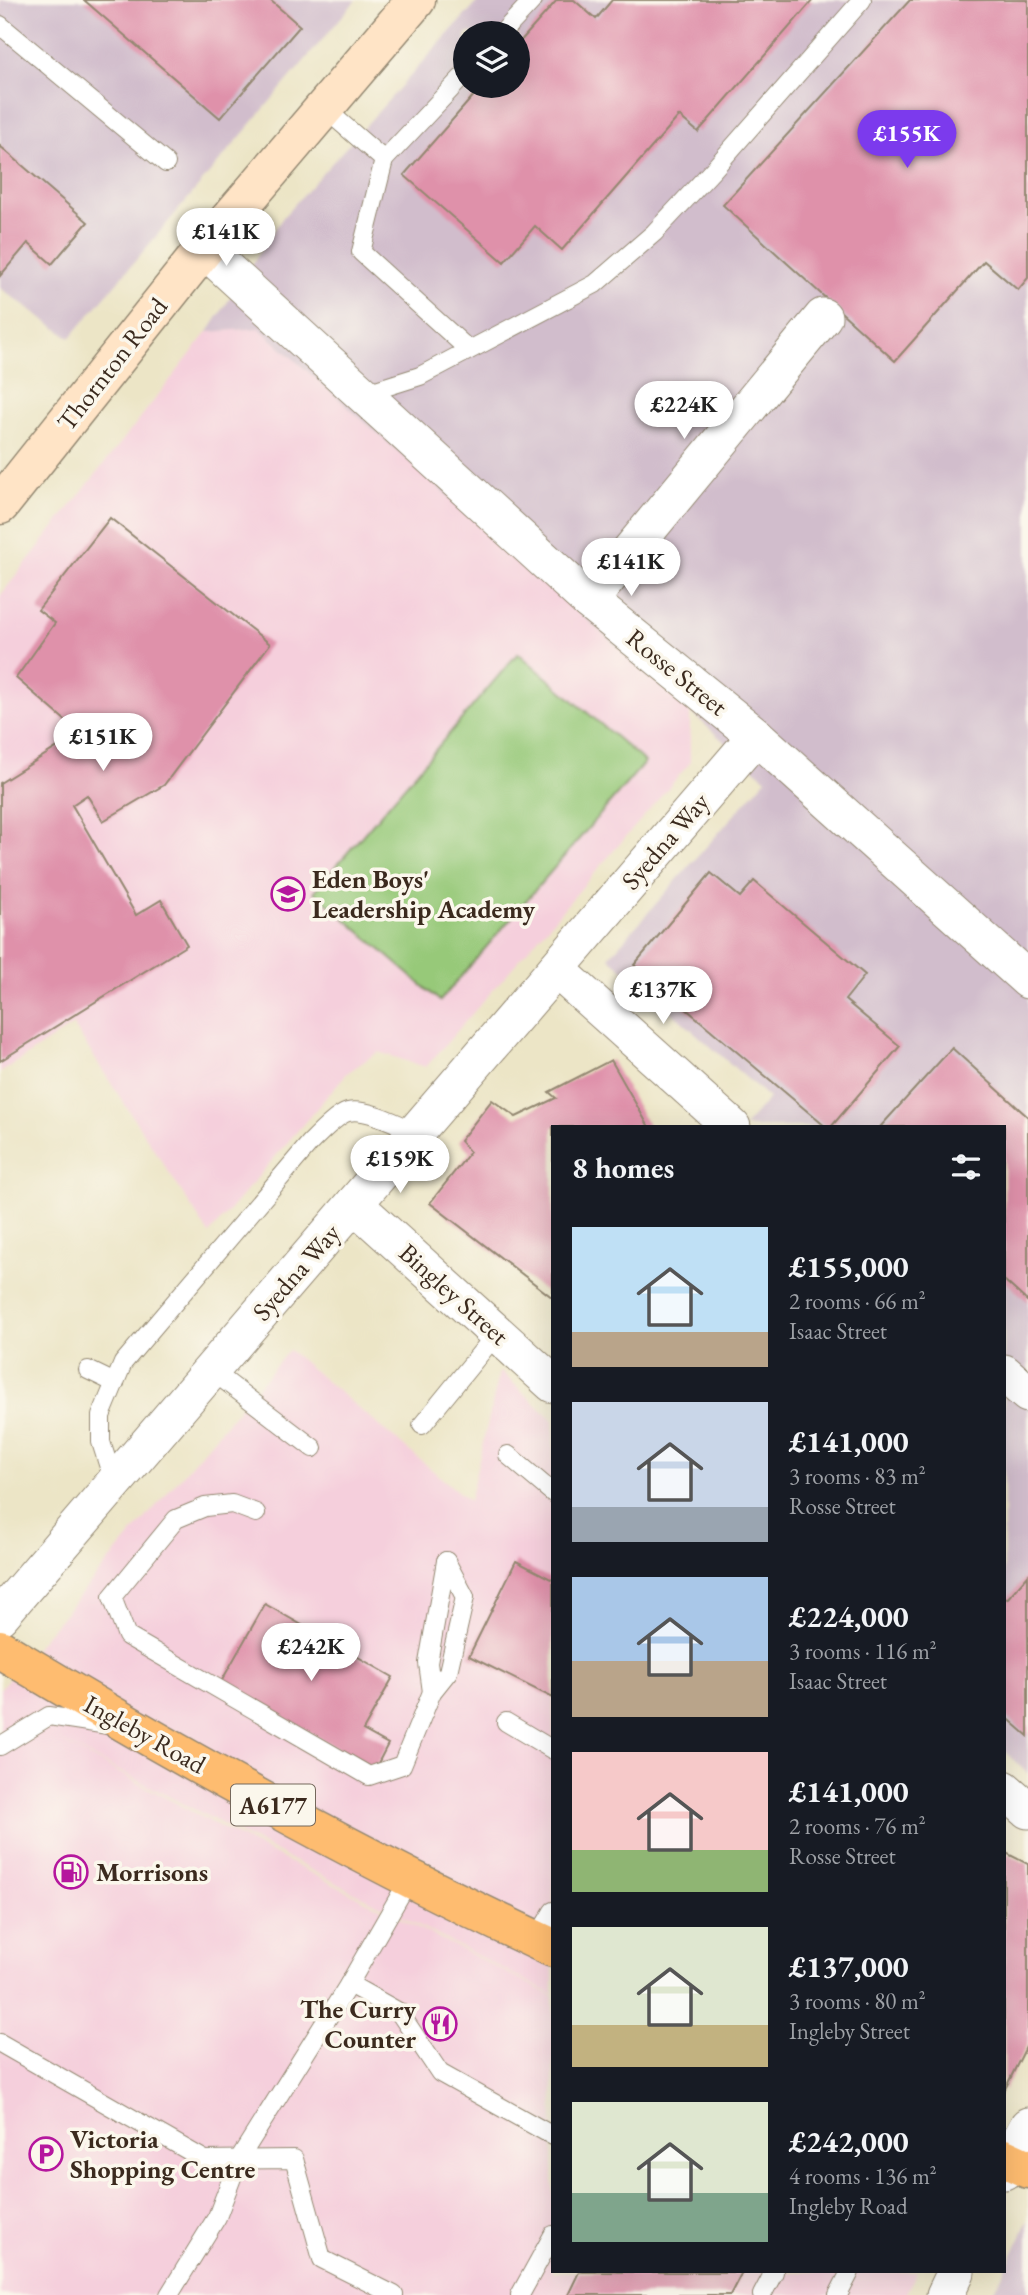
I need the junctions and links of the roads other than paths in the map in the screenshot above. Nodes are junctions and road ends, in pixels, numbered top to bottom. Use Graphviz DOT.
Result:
graph roads {
  1 [pos="416,0"];
  2 [pos="533,0"];
  3 [pos="862,0"];
  4 [pos="513,21"];
  5 [pos="0,25"];
  6 [pos="453,87"];
  7 [pos="324,108"];
  8 [pos="384,160"];
  9 [pos="166,163"];
  10 [pos="204,248"];
  11 [pos="823,317"];
  12 [pos="469,350"];
  13 [pos="363,394"];
  14 [pos="0,505"];
  15 [pos="589,601"];
  16 [pos="756,736"];
  17 [pos="556,969"];
  18 [pos="1028,980"];
  19 [pos="730,1125"];
  20 [pos="416,1132"];
  21 [pos="354,1204"];
  22 [pos="497,1333"];
  23 [pos="88,1370"];
  24 [pos="211,1370"];
  25 [pos="1006,1375"];
  26 [pos="551,1382"];
  27 [pos="115,1383"];
  28 [pos="1028,1394"];
  29 [pos="422,1425"];
  30 [pos="313,1448"];
  31 [pos="508,1455"];
  32 [pos="114,1483"];
  33 [pos="551,1491"];
  34 [pos="256,1513"];
  35 [pos="446,1561"];
  36 [pos="0,1616"];
  37 [pos="0,1650"];
  38 [pos="506,1723"];
  39 [pos="132,1729"];
  40 [pos="0,1746"];
  41 [pos="551,1749"];
  42 [pos="1006,1791"];
  43 [pos="1028,1810"];
  44 [pos="410,1878"];
  45 [pos="547,1933"];
  46 [pos="349,1984"];
  47 [pos="0,2043"];
  48 [pos="1028,2126"];
  49 [pos="551,2135"];
  50 [pos="239,2158"];
  51 [pos="1012,2164"];
  52 [pos="551,2239"];
  53 [pos="773,2273"];
  54 [pos="849,2273"];
  55 [pos="956,2273"];
  56 [pos="169,2295"];
  57 [pos="394,2295"];
  58 [pos="520,2295"];
  59 [pos="762,2295"];
  60 [pos="838,2295"];
  61 [pos="945,2295"];
  1 -- 7 [label="main road, Thornton Road"];
  2 -- 4 [label="lane"];
  3 -- 12 [label="lane"];
  5 -- 9 [label="lane"];
  6 -- 8 [label="lane"];
  7 -- 8 [label="lane"];
  7 -- 10 [label="main road, Thornton Road"];
  8 -- 12 [label="lane"];
  10 -- 13 [label="street, Rosse Street"];
  10 -- 14 [label="main road, Thornton Road"];
  11 -- 15 [label="street"];
  12 -- 13 [label="lane"];
  13 -- 15 [label="street, Rosse Street"];
  15 -- 16 [label="street, Rosse Street"];
  16 -- 17 [label="street, Syedna Way"];
  16 -- 18 [label="street, Rosse Street"];
  17 -- 19 [label="street"];
  17 -- 20 [label="street, Syedna Way"];
  20 -- 21 [label="street, Syedna Way"];
  20 -- 27 [label="lane"];
  21 -- 22 [label="street, Bingley Street"];
  21 -- 24 [label="street, Syedna Way"];
  22 -- 26 [label="street, Bingley Street"];
  22 -- 29 [label="lane"];
  23 -- 27 [label="lane"];
  24 -- 30 [label="lane"];
  24 -- 32 [label="street, Syedna Way"];
  25 -- 28 [label="street"];
  27 -- 32 [label="lane"];
  31 -- 33 [label="lane"];
  32 -- 36 [label="street, Syedna Way"];
  34 -- 35 [label="lane"];
  37 -- 39 [label="main road, Ingleby Road / A6177"];
  38 -- 41 [label="lane"];
  39 -- 40 [label="lane"];
  39 -- 44 [label="main road, Ingleby Road / A6177"];
  42 -- 43 [label="street"];
  44 -- 45 [label="main road, Ingleby Road / A6177"];
  44 -- 46 [label="lane"];
  46 -- 49 [label="lane"];
  46 -- 50 [label="lane"];
  47 -- 50 [label="lane"];
  48 -- 51 [label="street"];
  50 -- 56 [label="lane"];
  50 -- 57 [label="lane"];
  52 -- 58 [label="lane"];
  53 -- 59 [label="lane"];
  54 -- 60 [label="lane"];
  55 -- 61 [label="street"];
}
